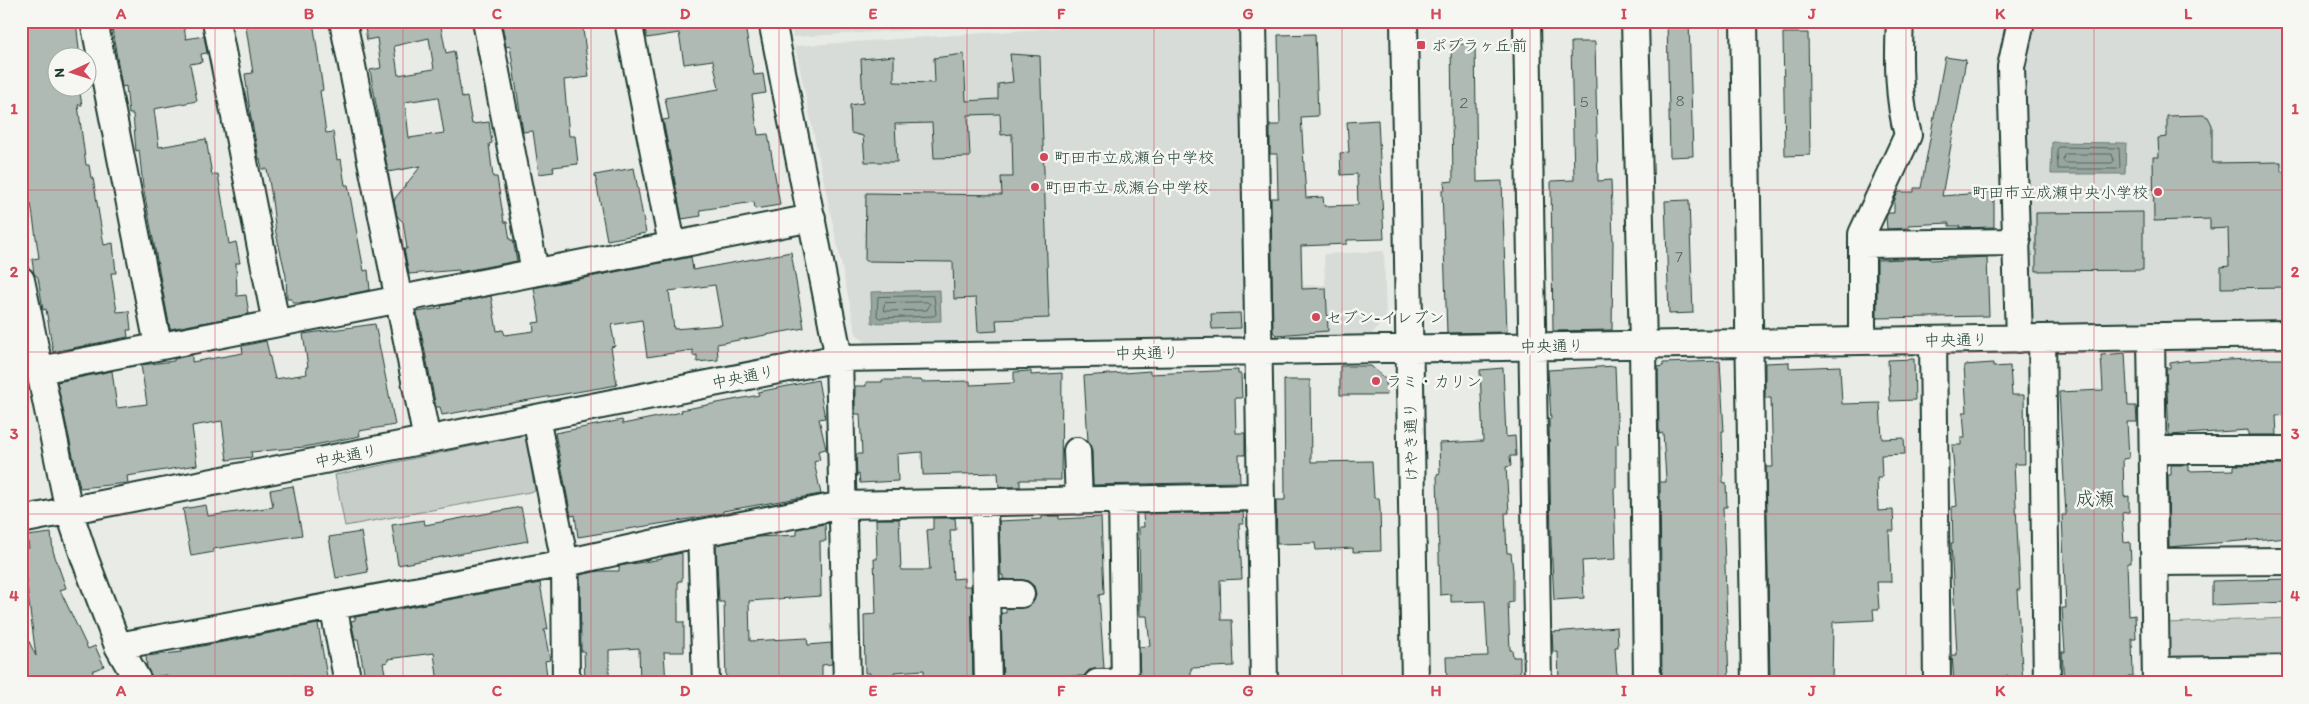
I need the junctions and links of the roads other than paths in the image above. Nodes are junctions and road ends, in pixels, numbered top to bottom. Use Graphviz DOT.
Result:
graph roads {
  1 [pos="94,21"];
  2 [pos="216,21"];
  3 [pos="343,21"];
  4 [pos="486,21"];
  5 [pos="628,21"];
  6 [pos="772,21"];
  7 [pos="1253,21"];
  8 [pos="1264,21"];
  9 [pos="1404,21"];
  10 [pos="1527,21"];
  11 [pos="1636,21"];
  12 [pos="1744,21"];
  13 [pos="1900,21"];
  14 [pos="2020,21"];
  15 [pos="812,218"];
  16 [pos="2017,242"];
  17 [pos="672,244"];
  18 [pos="1862,244"];
  19 [pos="536,271"];
  20 [pos="21,280"];
  21 [pos="397,300"];
  22 [pos="276,323"];
  23 [pos="2288,334"];
  24 [pos="2151,336"];
  25 [pos="2030,339"];
  26 [pos="1933,340"];
  27 [pos="1862,341"];
  28 [pos="1750,343"];
  29 [pos="158,345"];
  30 [pos="1643,345"];
  31 [pos="1533,347"];
  32 [pos="1410,349"];
  33 [pos="1258,351"];
  34 [pos="840,358"];
  35 [pos="40,370"];
  36 [pos="536,418"];
  37 [pos="427,440"];
  38 [pos="2153,450"];
  39 [pos="2288,450"];
  40 [pos="1077,451"];
  41 [pos="1260,497"];
  42 [pos="1122,500"];
  43 [pos="1079,501"];
  44 [pos="984,504"];
  45 [pos="843,505"];
  46 [pos="69,511"];
  47 [pos="21,520"];
  48 [pos="701,533"];
  49 [pos="2288,561"];
  50 [pos="565,562"];
  51 [pos="2155,562"];
  52 [pos="986,594"];
  53 [pos="1021,594"];
  54 [pos="333,606"];
  55 [pos="118,646"];
  56 [pos="2288,668"];
  57 [pos="2156,677"];
  58 [pos="1124,682"];
  59 [pos="139,683"];
  60 [pos="348,683"];
  61 [pos="566,683"];
  62 [pos="706,683"];
  63 [pos="847,683"];
  64 [pos="988,683"];
  65 [pos="1097,683"];
  66 [pos="1264,683"];
  67 [pos="1415,683"];
  68 [pos="1538,683"];
  69 [pos="1647,683"];
  70 [pos="1754,683"];
  71 [pos="1937,683"];
  72 [pos="2047,683"];
  1 -- 29 [label="street"];
  2 -- 22 [label="street"];
  3 -- 21 [label="street"];
  4 -- 19 [label="street"];
  5 -- 17 [label="street"];
  6 -- 15 [label="street"];
  7 -- 8 [label="street"];
  7 -- 33 [label="street"];
  9 -- 32 [label="street, けやき通り"];
  10 -- 31 [label="street"];
  11 -- 30 [label="street"];
  12 -- 28 [label="street"];
  13 -- 18 [label="street"];
  14 -- 16 [label="street"];
  15 -- 17 [label="street"];
  15 -- 34 [label="street"];
  16 -- 18 [label="street"];
  16 -- 25 [label="street"];
  17 -- 19 [label="street"];
  18 -- 27 [label="street"];
  19 -- 21 [label="street"];
  20 -- 35 [label="street"];
  21 -- 22 [label="street"];
  21 -- 37 [label="street"];
  22 -- 29 [label="street"];
  23 -- 24 [label="street, 中央通り"];
  24 -- 25 [label="street, 中央通り"];
  24 -- 38 [label="street"];
  25 -- 26 [label="street, 中央通り"];
  25 -- 72 [label="street"];
  26 -- 27 [label="street, 中央通り"];
  26 -- 71 [label="street"];
  27 -- 28 [label="street, 中央通り"];
  28 -- 30 [label="street, 中央通り"];
  28 -- 70 [label="street"];
  29 -- 35 [label="street"];
  30 -- 31 [label="street, 中央通り"];
  30 -- 69 [label="street"];
  31 -- 32 [label="street, 中央通り"];
  31 -- 68 [label="street"];
  32 -- 33 [label="street, 中央通り"];
  32 -- 67 [label="street, けやき通り"];
  33 -- 34 [label="street, 中央通り"];
  33 -- 41 [label="street"];
  34 -- 36 [label="street, 中央通り"];
  34 -- 45 [label="street"];
  35 -- 46 [label="street"];
  36 -- 37 [label="street, 中央通り"];
  36 -- 50 [label="street"];
  37 -- 46 [label="street, 中央通り"];
  38 -- 39 [label="street"];
  38 -- 51 [label="street"];
  40 -- 43 [label="street"];
  41 -- 42 [label="street"];
  41 -- 66 [label="street"];
  42 -- 43 [label="street"];
  42 -- 58 [label="street"];
  43 -- 44 [label="street"];
  44 -- 45 [label="street"];
  44 -- 52 [label="street"];
  45 -- 48 [label="street"];
  45 -- 63 [label="street"];
  46 -- 47 [label="street, 中央通り"];
  46 -- 55 [label="street"];
  48 -- 50 [label="street"];
  48 -- 62 [label="street"];
  49 -- 51 [label="street"];
  50 -- 54 [label="street"];
  50 -- 61 [label="street"];
  51 -- 57 [label="street"];
  52 -- 53 [label="street"];
  52 -- 64 [label="street"];
  54 -- 55 [label="street"];
  54 -- 60 [label="street"];
  55 -- 59 [label="street"];
  56 -- 57 [label="street"];
  58 -- 65 [label="street"];
}
